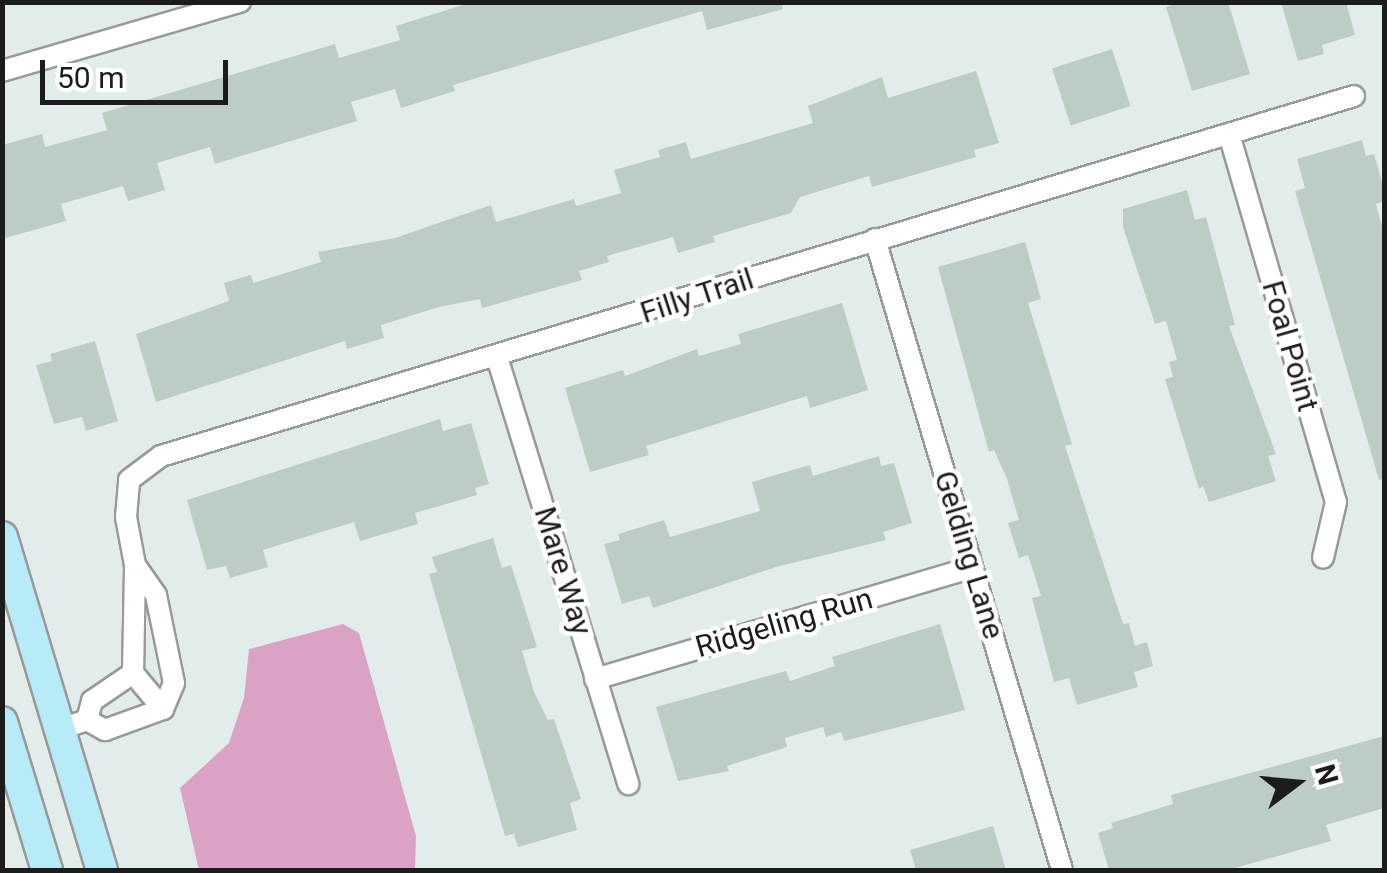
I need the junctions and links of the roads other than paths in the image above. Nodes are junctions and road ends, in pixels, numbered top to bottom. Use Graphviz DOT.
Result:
graph roads {
  1 [pos="240,2"];
  2 [pos="2,71"];
  3 [pos="1354,96"];
  4 [pos="1229,134"];
  5 [pos="875,238"];
  6 [pos="497,357"];
  7 [pos="2,537"];
  8 [pos="1324,558"];
  9 [pos="135,565"];
  10 [pos="972,567"];
  11 [pos="133,672"];
  12 [pos="596,679"];
  13 [pos="162,708"];
  14 [pos="2,722"];
  15 [pos="74,724"];
  16 [pos="628,784"];
  17 [pos="48,870"];
  18 [pos="102,870"];
  19 [pos="1062,870"];
  1 -- 2 [label="street"];
  3 -- 4 [label="street, Filly Trail"];
  4 -- 5 [label="street, Filly Trail"];
  4 -- 8 [label="street, Foal Point"];
  5 -- 6 [label="street, Filly Trail"];
  5 -- 10 [label="street, Gelding Lane"];
  6 -- 9 [label="street, Filly Trail"];
  6 -- 12 [label="street, Mare Way"];
  7 -- 15 [label="street"];
  9 -- 11 [label="street"];
  9 -- 13 [label="street"];
  10 -- 12 [label="street, Ridgeling Run"];
  10 -- 19 [label="street, Gelding Lane"];
  11 -- 13 [label="street"];
  11 -- 15 [label="street"];
  12 -- 16 [label="street, Mare Way"];
  13 -- 15 [label="street"];
  14 -- 17 [label="street"];
  15 -- 18 [label="street"];
}
